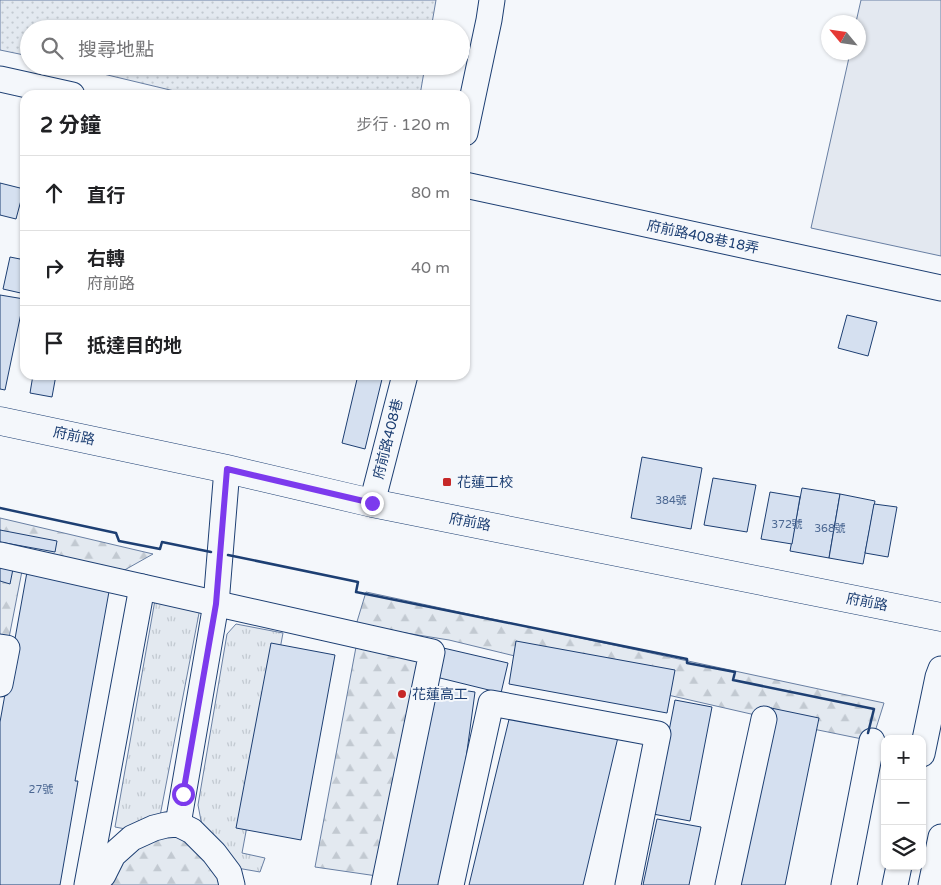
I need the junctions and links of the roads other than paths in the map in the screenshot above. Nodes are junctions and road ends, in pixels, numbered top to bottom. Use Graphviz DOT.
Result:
graph roads {
  1 [pos="492,0"];
  2 [pos="0,78"];
  3 [pos="51,90"];
  4 [pos="470,109"];
  5 [pos="470,186"];
  6 [pos="941,288"];
  7 [pos="404,380"];
  8 [pos="0,421"];
  9 [pos="227,469"];
  10 [pos="372,503"];
  11 [pos="0,555"];
  12 [pos="142,587"];
  13 [pos="216,604"];
  14 [pos="941,617"];
  15 [pos="0,647"];
  16 [pos="941,670"];
  17 [pos="0,684"];
  18 [pos="764,719"];
  19 [pos="926,735"];
  20 [pos="872,741"];
  21 [pos="178,824"];
  22 [pos="941,837"];
  23 [pos="898,870"];
  24 [pos="96,879"];
  25 [pos="232,885"];
  26 [pos="384,885"];
  27 [pos="450,885"];
  28 [pos="628,885"];
  29 [pos="728,885"];
  30 [pos="844,885"];
  31 [pos="895,885"];
  32 [pos="931,885"];
  1 -- 4 [label="street"];
  2 -- 3 [label="street"];
  5 -- 6 [label="street, 府前路408巷18弄"];
  7 -- 10 [label="street, 府前路408巷"];
  8 -- 9 [label="main road, 府前路"];
  9 -- 10 [label="main road, 府前路"];
  9 -- 13 [label="street"];
  10 -- 14 [label="main road, 府前路"];
  11 -- 12 [label="street"];
  12 -- 13 [label="street"];
  12 -- 24 [label="street"];
  13 -- 21 [label="street"];
  13 -- 26 [label="street"];
  15 -- 17 [label="street"];
  16 -- 19 [label="street"];
  18 -- 29 [label="street"];
  20 -- 30 [label="street"];
  21 -- 24 [label="street"];
  21 -- 25 [label="street"];
  22 -- 32 [label="street"];
  23 -- 31 [label="street"];
  27 -- 28 [label="street"];
}
